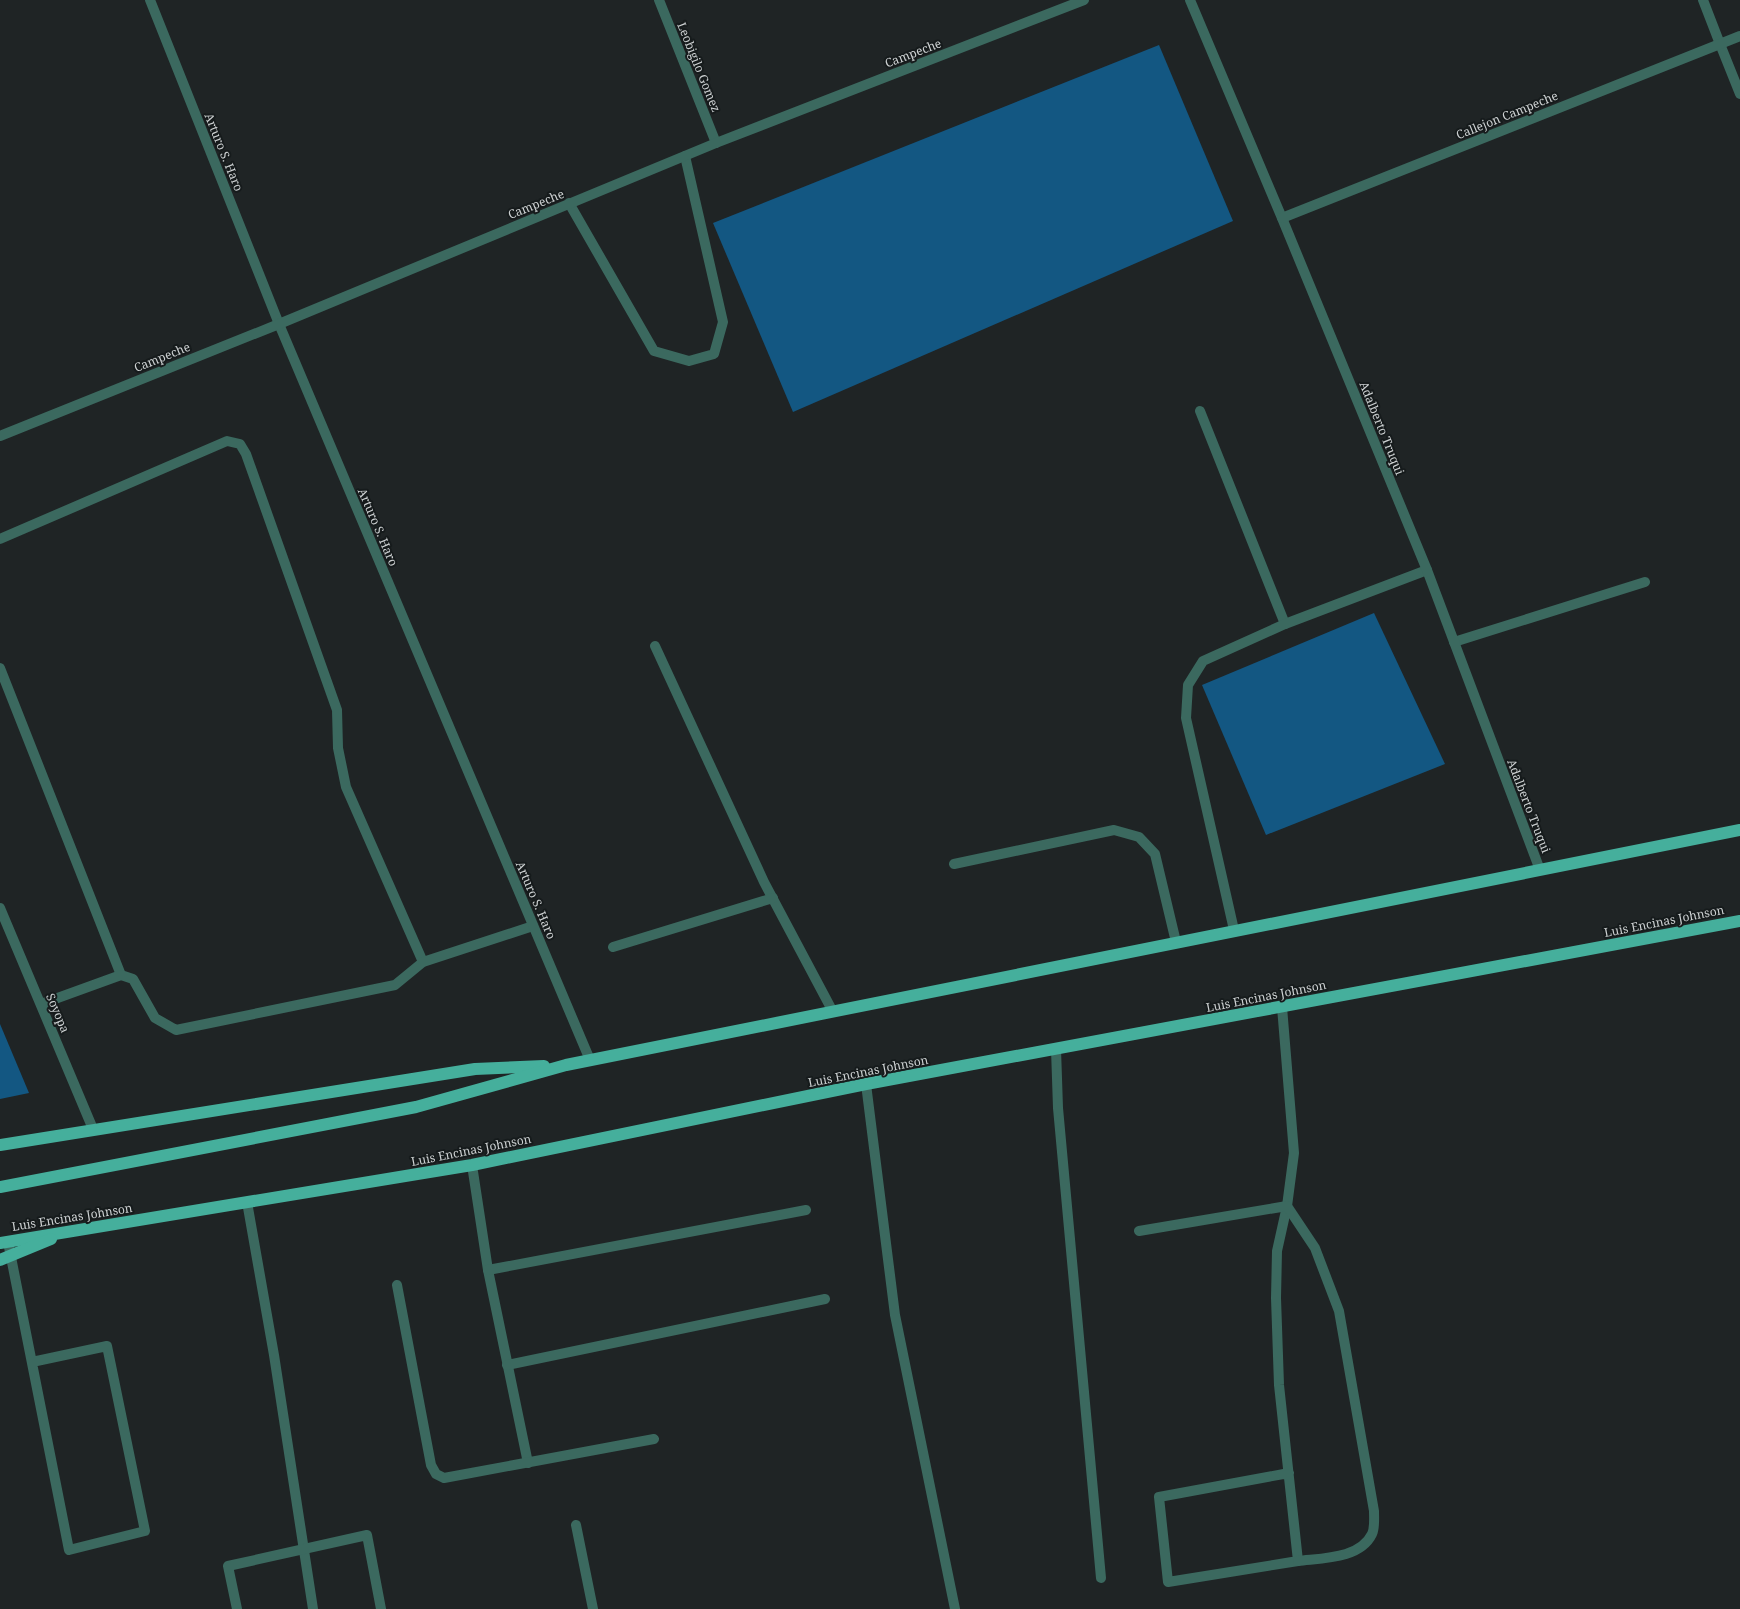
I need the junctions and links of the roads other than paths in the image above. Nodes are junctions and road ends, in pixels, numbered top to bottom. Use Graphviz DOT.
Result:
graph roads {
  1 [pos="150,0"];
  2 [pos="659,0"];
  3 [pos="1084,0"];
  4 [pos="1190,0"];
  5 [pos="1703,0"];
  6 [pos="1740,36"];
  7 [pos="1720,44"];
  8 [pos="1740,94"];
  9 [pos="716,143"];
  10 [pos="685,156"];
  11 [pos="569,204"];
  12 [pos="1282,218"];
  13 [pos="279,324"];
  14 [pos="1200,411"];
  15 [pos="0,436"];
  16 [pos="0,539"];
  17 [pos="1427,570"];
  18 [pos="1646,582"];
  19 [pos="1285,624"];
  20 [pos="1454,642"];
  21 [pos="655,646"];
  22 [pos="0,668"];
  23 [pos="1740,830"];
  24 [pos="954,864"];
  25 [pos="1540,870"];
  26 [pos="773,898"];
  27 [pos="0,908"];
  28 [pos="1740,921"];
  29 [pos="533,926"];
  30 [pos="1234,930"];
  31 [pos="1176,942"];
  32 [pos="613,947"];
  33 [pos="423,962"];
  34 [pos="120,975"];
  35 [pos="41,1004"];
  36 [pos="1282,1007"];
  37 [pos="832,1010"];
  38 [pos="1056,1049"];
  39 [pos="590,1060"];
  40 [pos="566,1065"];
  41 [pos="866,1084"];
  42 [pos="93,1129"];
  43 [pos="0,1145"];
  44 [pos="472,1165"];
  45 [pos="0,1187"];
  46 [pos="247,1202"];
  47 [pos="1287,1206"];
  48 [pos="806,1210"];
  49 [pos="98,1226"];
  50 [pos="1139,1231"];
  51 [pos="4,1242"];
  52 [pos="6,1258"];
  53 [pos="488,1270"];
  54 [pos="397,1285"];
  55 [pos="825,1299"];
  56 [pos="32,1362"];
  57 [pos="507,1365"];
  58 [pos="654,1439"];
  59 [pos="528,1464"];
  60 [pos="1289,1473"];
  61 [pos="576,1525"];
  62 [pos="303,1549"];
  63 [pos="1298,1561"];
  64 [pos="1101,1578"];
  65 [pos="237,1609"];
  66 [pos="313,1609"];
  67 [pos="381,1609"];
  68 [pos="593,1609"];
  69 [pos="955,1609"];
  1 -- 13 [label="street, Arturo S. Haro"];
  2 -- 9 [label="street, Leobigilo Gomez"];
  3 -- 9 [label="street, Campeche"];
  4 -- 12 [label="street, Adalberto Truqui"];
  5 -- 7 [label="street"];
  6 -- 7 [label="street, Callejon Campeche"];
  7 -- 8 [label="street"];
  7 -- 12 [label="street, Callejon Campeche"];
  9 -- 10 [label="street, Campeche"];
  10 -- 11 [label="street, Campeche"];
  10 -- 11 [label="street"];
  11 -- 13 [label="street, Campeche"];
  12 -- 17 [label="street, Adalberto Truqui"];
  13 -- 15 [label="street, Campeche"];
  13 -- 29 [label="street, Arturo S. Haro"];
  14 -- 19 [label="street"];
  16 -- 33 [label="street"];
  17 -- 19 [label="street"];
  17 -- 20 [label="street, Adalberto Truqui"];
  18 -- 20 [label="street"];
  19 -- 30 [label="street"];
  20 -- 25 [label="street, Adalberto Truqui"];
  21 -- 26 [label="street"];
  22 -- 34 [label="street"];
  23 -- 25 [label="main road"];
  24 -- 31 [label="street"];
  25 -- 30 [label="main road"];
  26 -- 32 [label="street"];
  26 -- 37 [label="street"];
  27 -- 35 [label="street, Soyopa"];
  28 -- 36 [label="main road, Luis Encinas Johnson"];
  29 -- 33 [label="street"];
  29 -- 39 [label="street, Arturo S. Haro"];
  30 -- 31 [label="main road"];
  31 -- 37 [label="main road"];
  33 -- 34 [label="street"];
  34 -- 35 [label="street"];
  35 -- 42 [label="street, Soyopa"];
  36 -- 38 [label="main road, Luis Encinas Johnson"];
  36 -- 47 [label="street"];
  37 -- 39 [label="main road"];
  38 -- 41 [label="main road, Luis Encinas Johnson"];
  38 -- 64 [label="street"];
  39 -- 40 [label="main road"];
  40 -- 42 [label="main road"];
  40 -- 45 [label="main road"];
  41 -- 44 [label="main road, Luis Encinas Johnson"];
  41 -- 69 [label="street"];
  42 -- 43 [label="main road"];
  44 -- 46 [label="main road, Luis Encinas Johnson"];
  44 -- 53 [label="street"];
  46 -- 49 [label="main road, Luis Encinas Johnson"];
  46 -- 62 [label="street"];
  47 -- 50 [label="street"];
  47 -- 60 [label="street"];
  47 -- 63 [label="street"];
  48 -- 53 [label="street"];
  49 -- 51 [label="main road, Luis Encinas Johnson"];
  49 -- 52 [label="main road"];
  51 -- 52 [label="street"];
  52 -- 56 [label="street"];
  53 -- 57 [label="street"];
  54 -- 59 [label="street"];
  55 -- 57 [label="street"];
  56 -- 56 [label="street"];
  57 -- 59 [label="street"];
  58 -- 59 [label="street"];
  60 -- 63 [label="street"];
  60 -- 63 [label="street"];
  61 -- 68 [label="street"];
  62 -- 65 [label="street"];
  62 -- 66 [label="street"];
  62 -- 67 [label="street"];
}
